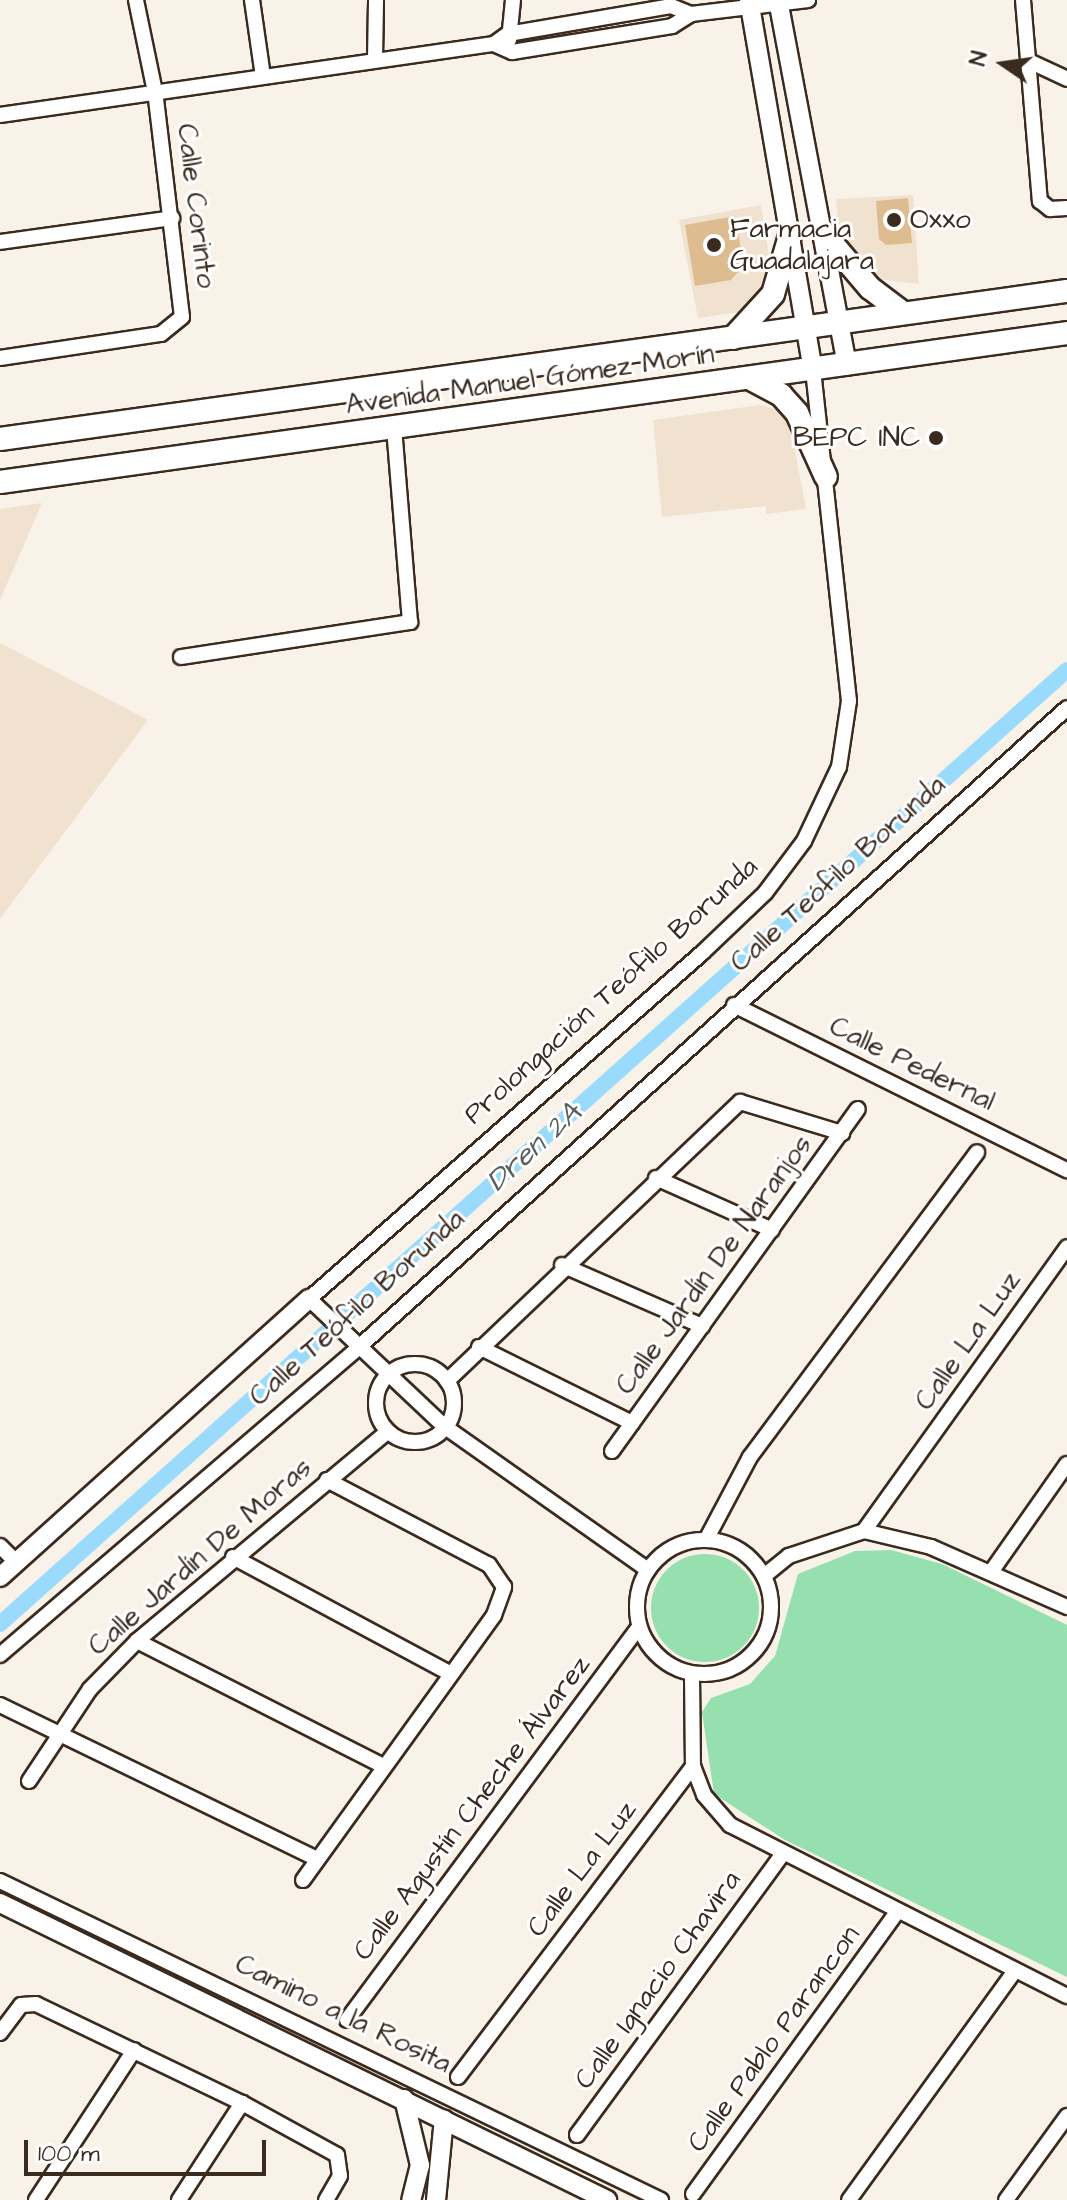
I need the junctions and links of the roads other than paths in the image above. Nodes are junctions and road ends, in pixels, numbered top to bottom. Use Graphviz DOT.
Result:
graph roads {
  1 [pos="136,0"];
  2 [pos="252,0"];
  3 [pos="376,0"];
  4 [pos="513,0"];
  5 [pos="808,0"];
  6 [pos="1023,0"];
  7 [pos="778,2"];
  8 [pos="750,5"];
  9 [pos="691,14"];
  10 [pos="575,21"];
  11 [pos="508,34"];
  12 [pos="578,41"];
  13 [pos="494,44"];
  14 [pos="512,52"];
  15 [pos="375,59"];
  16 [pos="1031,62"];
  17 [pos="263,76"];
  18 [pos="1067,79"];
  19 [pos="155,92"];
  20 [pos="0,115"];
  21 [pos="1067,208"];
  22 [pos="172,218"];
  23 [pos="823,227"];
  24 [pos="790,233"];
  25 [pos="0,242"];
  26 [pos="1067,291"];
  27 [pos="901,311"];
  28 [pos="840,322"];
  29 [pos="807,327"];
  30 [pos="1067,333"];
  31 [pos="733,338"];
  32 [pos="0,358"];
  33 [pos="847,366"];
  34 [pos="813,371"];
  35 [pos="753,380"];
  36 [pos="394,429"];
  37 [pos="0,439"];
  38 [pos="826,477"];
  39 [pos="0,482"];
  40 [pos="181,657"];
  41 [pos="1067,708"];
  42 [pos="734,1005"];
  43 [pos="858,1109"];
  44 [pos="842,1133"];
  45 [pos="977,1152"];
  46 [pos="1067,1170"];
  47 [pos="656,1178"];
  48 [pos="772,1230"];
  49 [pos="1067,1247"];
  50 [pos="562,1265"];
  51 [pos="314,1304"];
  52 [pos="702,1326"];
  53 [pos="355,1342"];
  54 [pos="479,1347"];
  55 [pos="387,1377"];
  56 [pos="447,1381"];
  57 [pos="632,1423"];
  58 [pos="445,1427"];
  59 [pos="388,1431"];
  60 [pos="612,1451"];
  61 [pos="1067,1464"];
  62 [pos="327,1480"];
  63 [pos="864,1531"];
  64 [pos="706,1540"];
  65 [pos="0,1546"];
  66 [pos="233,1557"];
  67 [pos="15,1561"];
  68 [pos="648,1570"];
  69 [pos="991,1572"];
  70 [pos="764,1576"];
  71 [pos="0,1577"];
  72 [pos="1067,1607"];
  73 [pos="639,1627"];
  74 [pos="137,1641"];
  75 [pos="0,1655"];
  76 [pos="451,1674"];
  77 [pos="692,1674"];
  78 [pos="0,1705"];
  79 [pos="60,1734"];
  80 [pos="381,1765"];
  81 [pos="693,1766"];
  82 [pos="29,1781"];
  83 [pos="782,1855"];
  84 [pos="317,1859"];
  85 [pos="303,1880"];
  86 [pos="0,1881"];
  87 [pos="0,1903"];
  88 [pos="896,1914"];
  89 [pos="1015,1971"];
  90 [pos="1067,1996"];
  91 [pos="347,2020"];
  92 [pos="0,2033"];
  93 [pos="134,2050"];
  94 [pos="458,2077"];
  95 [pos="404,2099"];
  96 [pos="242,2103"];
  97 [pos="1067,2116"];
  98 [pos="444,2119"];
  99 [pos="577,2135"];
  100 [pos="693,2194"];
  101 [pos="36,2200"];
  102 [pos="179,2200"];
  103 [pos="326,2200"];
  104 [pos="411,2200"];
  105 [pos="436,2200"];
  106 [pos="607,2200"];
  107 [pos="661,2200"];
  108 [pos="849,2200"];
  109 [pos="1006,2200"];
  1 -- 19 [label="street, Calle Corinto"];
  2 -- 17 [label="street"];
  3 -- 15 [label="street"];
  4 -- 11 [label="street"];
  5 -- 7 [label="street, Calle Corinto"];
  6 -- 16 [label="street"];
  7 -- 8 [label="street, Calle Corinto"];
  7 -- 23 [label="street"];
  8 -- 9 [label="street, Calle Corinto"];
  8 -- 24 [label="street, Prolongación Teófilo Borunda"];
  9 -- 10 [label="street, Calle Corinto"];
  9 -- 12 [label="street, Calle Corinto"];
  10 -- 11 [label="street, Calle Corinto"];
  10 -- 12 [label="street"];
  11 -- 13 [label="street, Calle Corinto"];
  11 -- 14 [label="street"];
  12 -- 14 [label="street, Calle Corinto"];
  13 -- 14 [label="street"];
  13 -- 15 [label="street, Calle Corinto"];
  15 -- 17 [label="street, Calle Corinto"];
  16 -- 18 [label="street"];
  16 -- 21 [label="street"];
  17 -- 19 [label="street, Calle Corinto"];
  19 -- 20 [label="street, Calle Corinto"];
  19 -- 22 [label="street, Calle Corinto"];
  22 -- 25 [label="street"];
  22 -- 32 [label="street, Calle Corinto"];
  23 -- 24 [label="street"];
  23 -- 27 [label="main road"];
  23 -- 28 [label="street"];
  24 -- 29 [label="street, Prolongación Teófilo Borunda"];
  24 -- 31 [label="main road"];
  26 -- 27 [label="main road, Avenida Manuel Gómez Morín"];
  27 -- 28 [label="main road, Avenida Manuel Gómez Morín"];
  28 -- 29 [label="main road, Avenida Manuel Gómez Morín"];
  28 -- 33 [label="street"];
  29 -- 31 [label="main road, Avenida Manuel Gómez Morín"];
  29 -- 34 [label="street, Prolongación Teófilo Borunda"];
  30 -- 33 [label="main road, Avenida Manuel Gómez Morín"];
  31 -- 37 [label="main road, Avenida Manuel Gómez Morín"];
  33 -- 34 [label="main road, Avenida Manuel Gómez Morín"];
  34 -- 35 [label="main road, Avenida Manuel Gómez Morín"];
  34 -- 38 [label="street, Prolongación Teófilo Borunda"];
  35 -- 36 [label="main road, Avenida Manuel Gómez Morín"];
  35 -- 38 [label="main road"];
  36 -- 39 [label="main road, Avenida Manuel Gómez Morín"];
  36 -- 40 [label="street"];
  38 -- 51 [label="street, Prolongación Teófilo Borunda"];
  41 -- 42 [label="street, Calle Teófilo Borunda"];
  42 -- 46 [label="street, Calle Pedernal"];
  42 -- 53 [label="street, Calle Teófilo Borunda"];
  43 -- 44 [label="street, Calle Jardín De Naranjos"];
  44 -- 47 [label="street"];
  44 -- 48 [label="street, Calle Jardín De Naranjos"];
  45 -- 64 [label="street"];
  47 -- 48 [label="street"];
  47 -- 50 [label="street"];
  48 -- 52 [label="street, Calle Jardín De Naranjos"];
  49 -- 63 [label="street, Calle La Luz"];
  50 -- 52 [label="street"];
  50 -- 54 [label="street"];
  51 -- 53 [label="street"];
  51 -- 67 [label="street, Calle Teófilo Borunda"];
  52 -- 57 [label="street, Calle Jardín De Naranjos"];
  53 -- 55 [label="street"];
  53 -- 75 [label="street, Calle Teófilo Borunda"];
  54 -- 56 [label="street"];
  54 -- 57 [label="street"];
  55 -- 56 [label="street"];
  55 -- 58 [label="street"];
  55 -- 59 [label="street"];
  56 -- 58 [label="street"];
  57 -- 60 [label="street, Calle Jardín De Naranjos"];
  58 -- 59 [label="street"];
  58 -- 68 [label="street"];
  59 -- 62 [label="street, Calle Jardín De Moras"];
  61 -- 69 [label="street"];
  62 -- 66 [label="street, Calle Jardín De Moras"];
  62 -- 76 [label="street"];
  63 -- 69 [label="street"];
  63 -- 70 [label="street"];
  64 -- 68 [label="street"];
  64 -- 70 [label="street"];
  65 -- 67 [label="street"];
  66 -- 74 [label="street, Calle Jardín De Moras"];
  66 -- 76 [label="street"];
  67 -- 71 [label="street, Calle Teófilo Borunda"];
  68 -- 73 [label="street"];
  69 -- 72 [label="street"];
  70 -- 77 [label="street"];
  73 -- 77 [label="street"];
  73 -- 91 [label="street, Calle Agustín Cheche Álvarez"];
  74 -- 79 [label="street, Calle Jardín De Moras"];
  74 -- 80 [label="street"];
  76 -- 80 [label="street"];
  77 -- 81 [label="street"];
  78 -- 79 [label="street"];
  79 -- 82 [label="street, Calle Jardín De Moras"];
  79 -- 84 [label="street"];
  80 -- 84 [label="street"];
  81 -- 83 [label="street"];
  81 -- 94 [label="street, Calle La Luz"];
  83 -- 88 [label="street"];
  83 -- 99 [label="street, Calle Ignacio Chavira"];
  84 -- 85 [label="street"];
  86 -- 107 [label="street, Camino a la Rosita"];
  87 -- 95 [label="street, Camino a la Rosita"];
  88 -- 89 [label="street"];
  88 -- 100 [label="street, Calle Pablo Parancon"];
  89 -- 90 [label="street"];
  89 -- 108 [label="street"];
  92 -- 93 [label="street"];
  93 -- 96 [label="street"];
  93 -- 101 [label="street"];
  95 -- 98 [label="street, Camino a la Rosita"];
  95 -- 104 [label="street"];
  96 -- 102 [label="street"];
  96 -- 103 [label="street"];
  97 -- 109 [label="street"];
  98 -- 105 [label="street"];
  98 -- 106 [label="street, Camino a la Rosita"];
}
